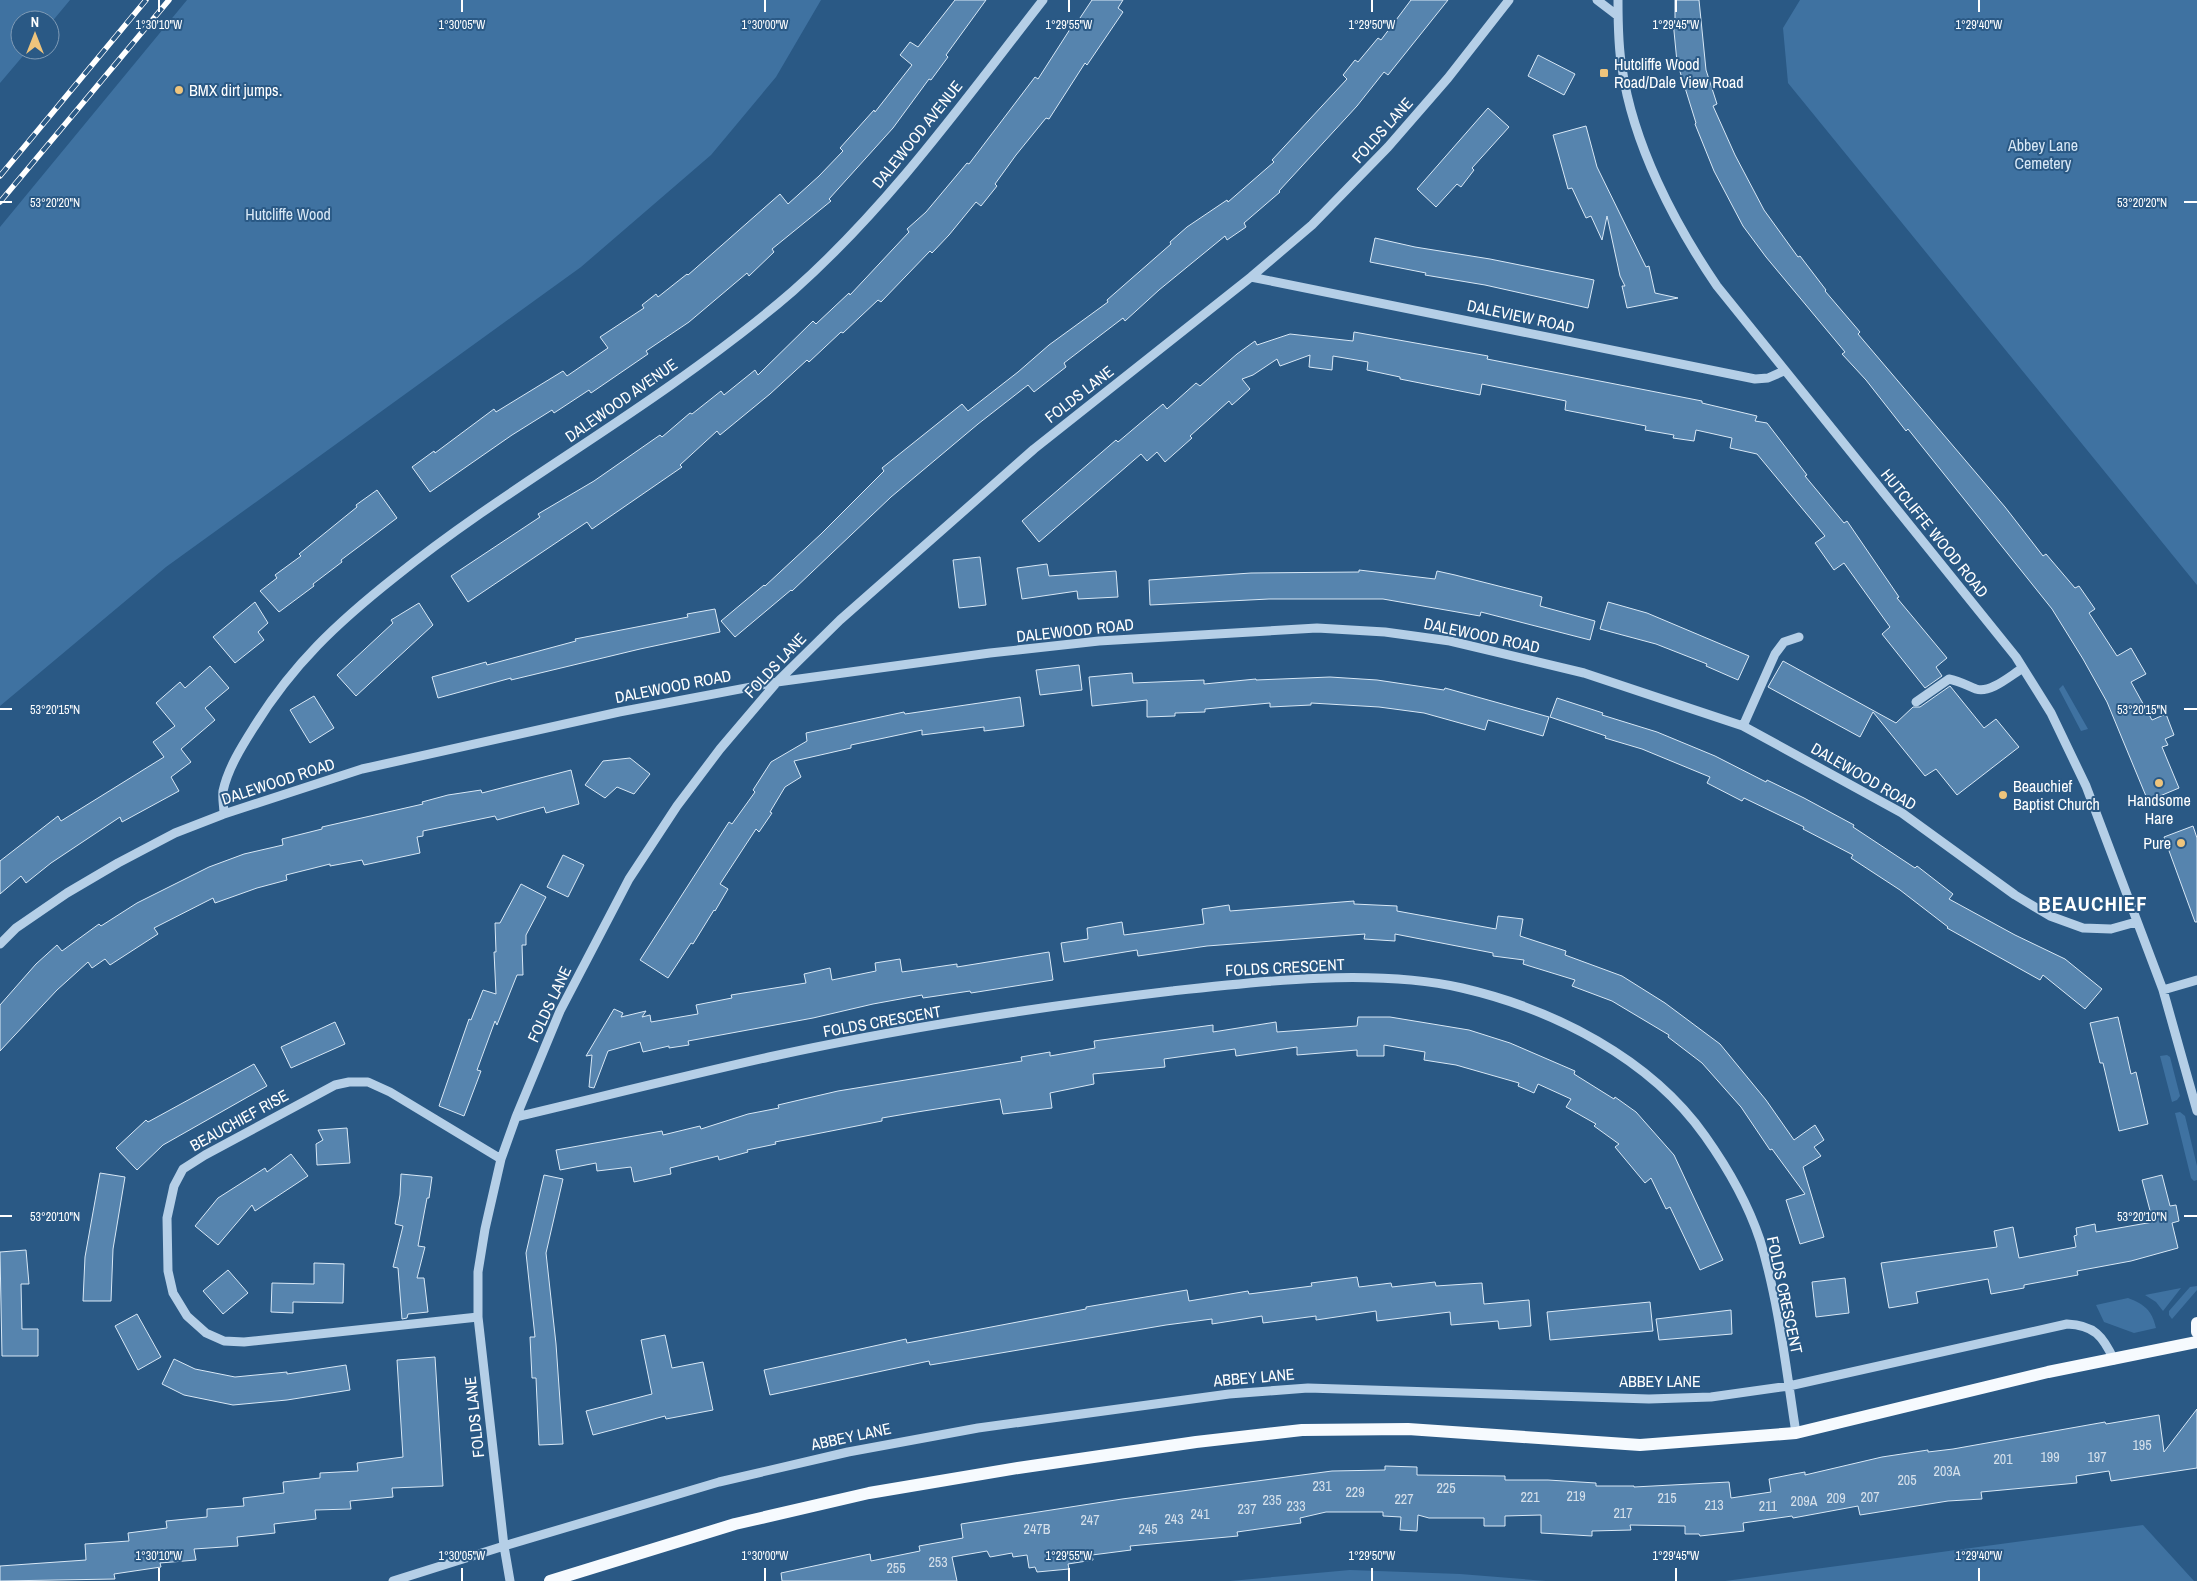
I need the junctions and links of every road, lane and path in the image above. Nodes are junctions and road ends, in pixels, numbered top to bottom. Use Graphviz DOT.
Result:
graph roads {
  1 [pos="1043,0"];
  2 [pos="1509,0"];
  3 [pos="1597,0"];
  4 [pos="1618,0"];
  5 [pos="1618,16"];
  6 [pos="1251,276"];
  7 [pos="1784,371"];
  8 [pos="1799,637"];
  9 [pos="2023,668"];
  10 [pos="777,682"];
  11 [pos="1916,702"];
  12 [pos="1743,726"];
  13 [pos="224,814"];
  14 [pos="2136,922"];
  15 [pos="0,944"];
  16 [pos="2197,980"];
  17 [pos="2163,990"];
  18 [pos="2197,1111"];
  19 [pos="516,1117"];
  20 [pos="501,1159"];
  21 [pos="478,1317"];
  22 [pos="2197,1323"];
  23 [pos="2197,1332"];
  24 [pos="2197,1342"];
  25 [pos="2114,1360"];
  26 [pos="1789,1386"];
  27 [pos="1796,1433"];
  28 [pos="504,1546"];
  29 [pos="393,1581"];
  30 [pos="510,1581"];
  31 [pos="550,1581"];
  1 -- 13 [label="street, DALEWOOD AVENUE"];
  2 -- 6 [label="street, FOLDS LANE"];
  3 -- 5 [label="street"];
  4 -- 5 [label="street, HUTCLIFFE WOOD ROAD"];
  5 -- 7 [label="street, HUTCLIFFE WOOD ROAD"];
  6 -- 7 [label="street, DALEVIEW ROAD"];
  6 -- 10 [label="street, FOLDS LANE"];
  7 -- 9 [label="street, HUTCLIFFE WOOD ROAD"];
  8 -- 12 [label="street"];
  9 -- 11 [label="street"];
  9 -- 14 [label="street, HUTCLIFFE WOOD ROAD"];
  10 -- 12 [label="street, DALEWOOD ROAD"];
  10 -- 13 [label="street, DALEWOOD ROAD"];
  10 -- 19 [label="street, FOLDS LANE"];
  12 -- 14 [label="street, DALEWOOD ROAD"];
  13 -- 15 [label="street, DALEWOOD ROAD"];
  14 -- 17 [label="street, HUTCLIFFE WOOD ROAD"];
  16 -- 17 [label="street"];
  17 -- 18 [label="street, HUTCLIFFE WOOD ROAD"];
  19 -- 20 [label="street, FOLDS LANE"];
  19 -- 26 [label="street, FOLDS CRESCENT"];
  20 -- 21 [label="street, FOLDS LANE"];
  20 -- 21 [label="street, BEAUCHIEF RISE"];
  21 -- 28 [label="street, FOLDS LANE"];
  22 -- 23 [label="main road"];
  24 -- 25 [label="main road"];
  25 -- 26 [label="street, ABBEY LANE"];
  25 -- 27 [label="main road"];
  26 -- 27 [label="street, FOLDS CRESCENT"];
  26 -- 28 [label="street, ABBEY LANE"];
  27 -- 31 [label="main road"];
  28 -- 29 [label="street, ABBEY LANE"];
  28 -- 30 [label="street, FOLDS LANE"];
}
